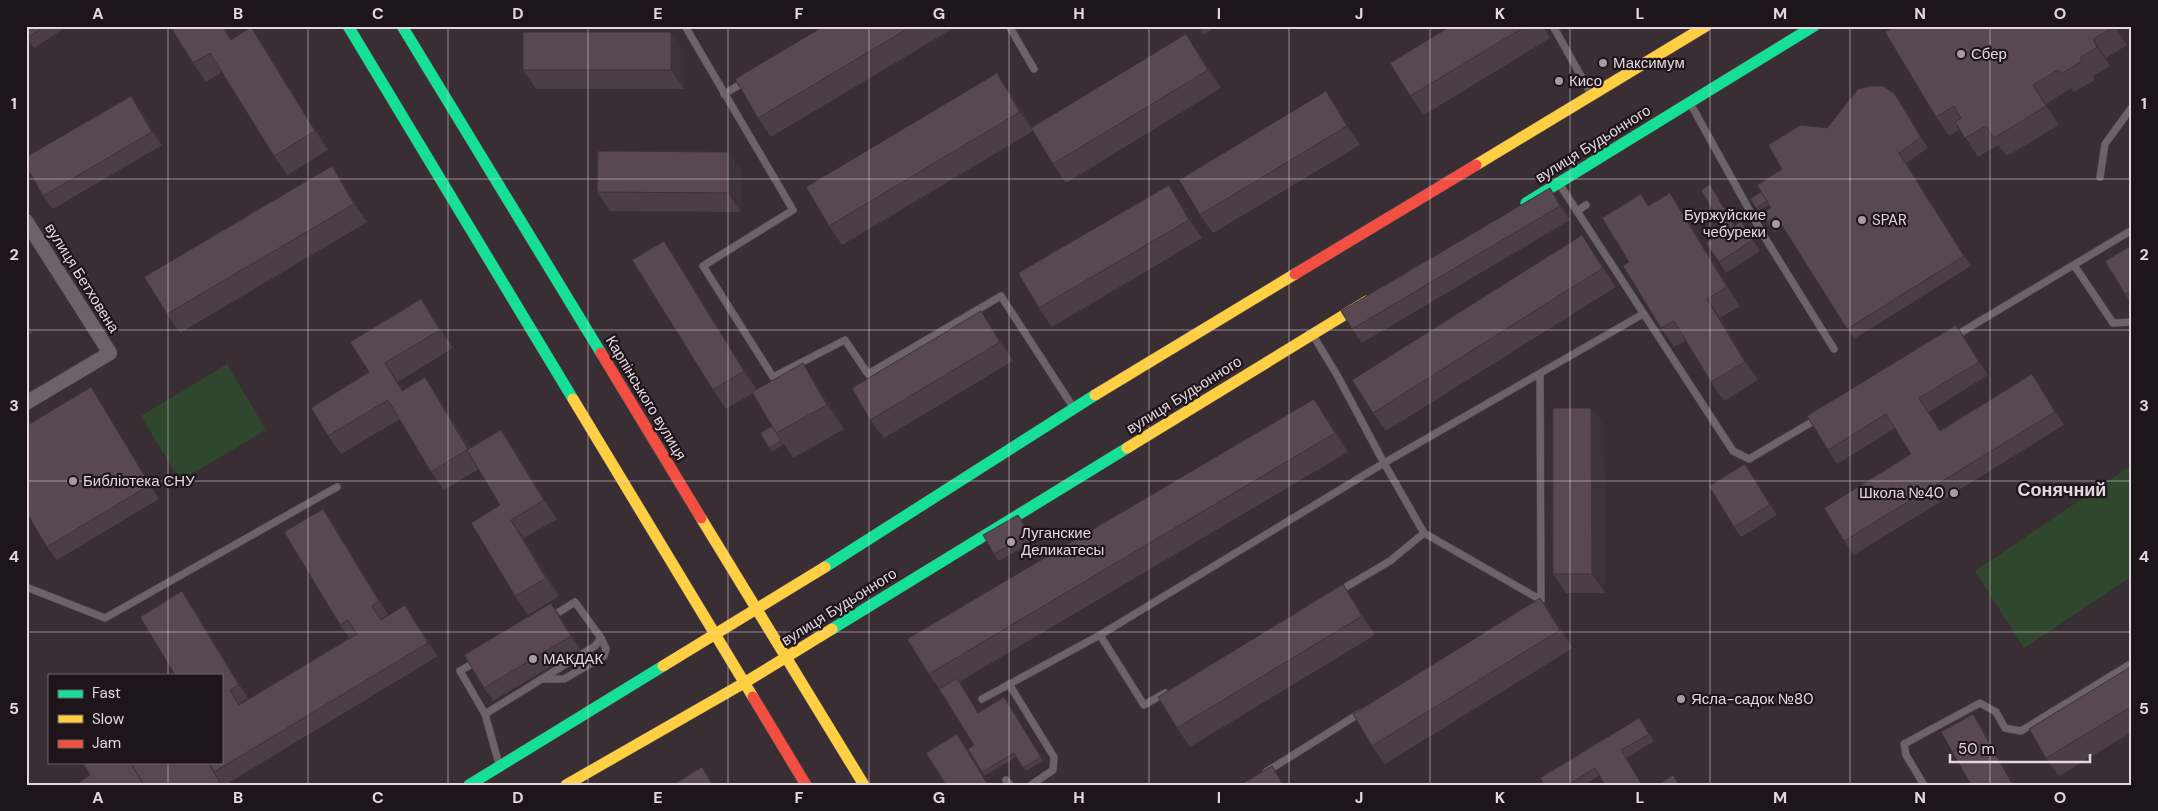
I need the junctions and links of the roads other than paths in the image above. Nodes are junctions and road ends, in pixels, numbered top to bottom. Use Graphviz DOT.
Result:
graph roads {
  1 [pos="348,26"];
  2 [pos="402,26"];
  3 [pos="685,26"];
  4 [pos="1009,26"];
  5 [pos="1554,26"];
  6 [pos="1706,26"];
  7 [pos="1814,26"];
  8 [pos="1034,69"];
  9 [pos="757,74"];
  10 [pos="724,94"];
  11 [pos="1591,96"];
  12 [pos="1690,103"];
  13 [pos="2132,107"];
  14 [pos="2100,177"];
  15 [pos="1559,183"];
  16 [pos="1586,205"];
  17 [pos="1516,209"];
  18 [pos="1577,211"];
  19 [pos="26,220"];
  20 [pos="2132,230"];
  21 [pos="2074,265"];
  22 [pos="1380,292"];
  23 [pos="1643,314"];
  24 [pos="2132,322"];
  25 [pos="1312,334"];
  26 [pos="1946,342"];
  27 [pos="1834,349"];
  28 [pos="1540,374"];
  29 [pos="26,403"];
  30 [pos="1074,408"];
  31 [pos="1826,413"];
  32 [pos="1384,463"];
  33 [pos="337,487"];
  34 [pos="1424,533"];
  35 [pos="26,587"];
  36 [pos="1331,596"];
  37 [pos="1541,600"];
  38 [pos="1533,606"];
  39 [pos="757,609"];
  40 [pos="542,622"];
  41 [pos="715,634"];
  42 [pos="1100,635"];
  43 [pos="601,638"];
  44 [pos="485,656"];
  45 [pos="786,657"];
  46 [pos="2132,663"];
  47 [pos="542,679"];
  48 [pos="744,682"];
  49 [pos="1009,684"];
  50 [pos="1170,690"];
  51 [pos="982,699"];
  52 [pos="1364,711"];
  53 [pos="485,714"];
  54 [pos="500,766"];
  55 [pos="1262,774"];
  56 [pos="469,785"];
  57 [pos="566,785"];
  58 [pos="806,785"];
  59 [pos="864,785"];
  60 [pos="1030,785"];
  61 [pos="1924,785"];
  1 -- 41 [label="main road"];
  2 -- 39 [label="main road, Карпінського вулиця"];
  3 -- 10 [label="lane"];
  4 -- 8 [label="lane"];
  5 -- 11 [label="lane"];
  6 -- 11 [label="main road"];
  7 -- 12 [label="main road, вулиця Будьонного"];
  9 -- 10 [label="lane"];
  10 -- 30 [label="lane"];
  11 -- 30 [label="main road"];
  12 -- 15 [label="main road, вулиця Будьонного"];
  12 -- 27 [label="lane"];
  13 -- 14 [label="lane"];
  15 -- 17 [label="main road, вулиця Будьонного"];
  15 -- 18 [label="lane"];
  16 -- 18 [label="lane"];
  18 -- 23 [label="lane"];
  19 -- 29 [label="street, вулиця Бетховена"];
  20 -- 21 [label="lane"];
  21 -- 24 [label="lane"];
  21 -- 26 [label="lane"];
  22 -- 25 [label="main road, вулиця Будьонного"];
  23 -- 28 [label="lane"];
  23 -- 31 [label="lane"];
  25 -- 32 [label="lane"];
  25 -- 45 [label="main road, вулиця Будьонного"];
  28 -- 32 [label="lane"];
  28 -- 37 [label="lane"];
  30 -- 39 [label="main road"];
  32 -- 34 [label="lane"];
  32 -- 42 [label="lane"];
  33 -- 35 [label="lane"];
  34 -- 36 [label="lane"];
  34 -- 37 [label="lane"];
  37 -- 38 [label="lane"];
  39 -- 41 [label="main road"];
  39 -- 45 [label="main road, Карпінського вулиця"];
  40 -- 43 [label="lane"];
  41 -- 48 [label="main road"];
  41 -- 54 [label="main road"];
  42 -- 49 [label="lane"];
  42 -- 50 [label="lane"];
  43 -- 47 [label="lane"];
  43 -- 47 [label="lane"];
  44 -- 53 [label="lane"];
  45 -- 48 [label="main road, вулиця Будьонного"];
  45 -- 59 [label="main road, Карпінського вулиця"];
  46 -- 61 [label="lane"];
  47 -- 53 [label="lane"];
  48 -- 57 [label="main road, вулиця Будьонного"];
  48 -- 58 [label="main road"];
  49 -- 51 [label="lane"];
  49 -- 60 [label="lane"];
  52 -- 55 [label="lane"];
  53 -- 54 [label="lane"];
  54 -- 56 [label="main road"];
}
